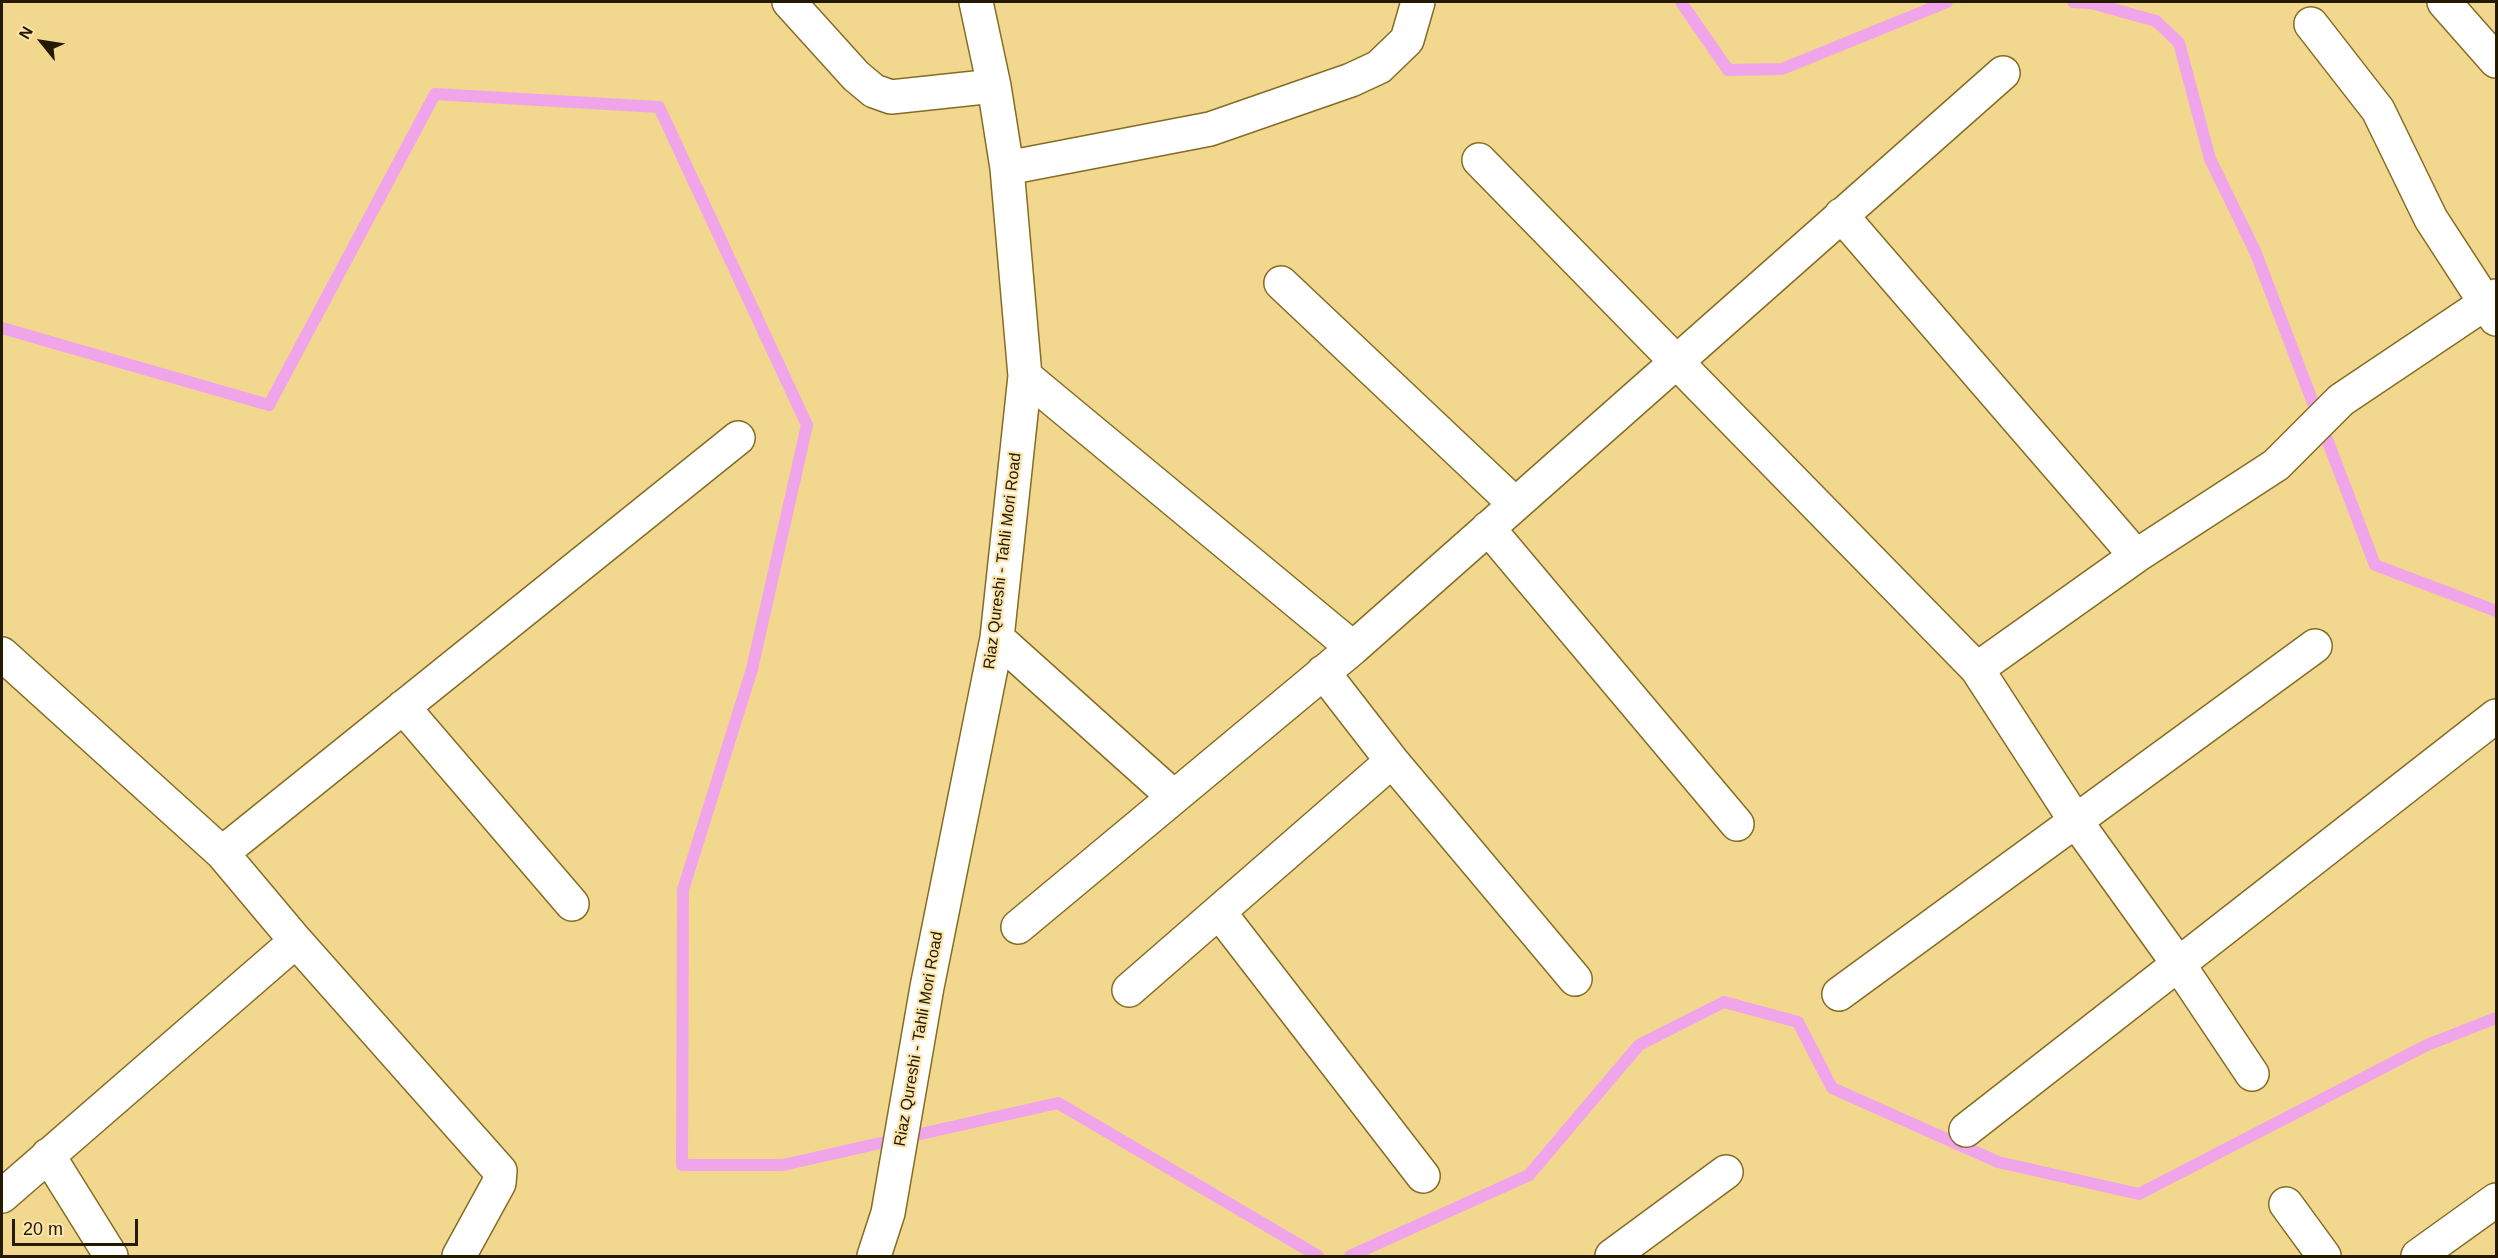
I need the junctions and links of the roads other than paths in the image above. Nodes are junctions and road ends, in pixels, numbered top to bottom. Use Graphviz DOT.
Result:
graph roads {
  1 [pos="789,2"];
  2 [pos="976,2"];
  3 [pos="1418,2"];
  4 [pos="2444,2"];
  5 [pos="2310,24"];
  6 [pos="2496,61"];
  7 [pos="2003,73"];
  8 [pos="994,87"];
  9 [pos="1479,160"];
  10 [pos="1007,168"];
  11 [pos="1841,215"];
  12 [pos="1281,283"];
  13 [pos="2493,306"];
  14 [pos="1676,362"];
  15 [pos="1025,376"];
  16 [pos="738,438"];
  17 [pos="1515,504"];
  18 [pos="1488,528"];
  19 [pos="2136,556"];
  20 [pos="997,638"];
  21 [pos="2315,646"];
  22 [pos="1353,648"];
  23 [pos="2,654"];
  24 [pos="1977,669"];
  25 [pos="1323,672"];
  26 [pos="403,707"];
  27 [pos="2496,717"];
  28 [pos="1392,760"];
  29 [pos="1174,797"];
  30 [pos="2075,820"];
  31 [pos="1737,824"];
  32 [pos="222,853"];
  33 [pos="572,904"];
  34 [pos="1219,912"];
  35 [pos="1018,927"];
  36 [pos="296,941"];
  37 [pos="2180,966"];
  38 [pos="1575,979"];
  39 [pos="1129,990"];
  40 [pos="1839,994"];
  41 [pos="2253,1074"];
  42 [pos="1966,1130"];
  43 [pos="48,1155"];
  44 [pos="1726,1172"];
  45 [pos="1423,1176"];
  46 [pos="2,1196"];
  47 [pos="2496,1200"];
  48 [pos="2286,1204"];
  49 [pos="111,1257"];
  50 [pos="459,1257"];
  51 [pos="874,1257"];
  52 [pos="1612,1257"];
  53 [pos="2324,1257"];
  54 [pos="2418,1257"];
  1 -- 8 [label="street"];
  2 -- 8 [label="street, Riaz Qureshi - Tahli Mori Road"];
  3 -- 10 [label="street"];
  4 -- 6 [label="street"];
  5 -- 13 [label="street"];
  7 -- 11 [label="street"];
  8 -- 10 [label="street, Riaz Qureshi - Tahli Mori Road"];
  9 -- 14 [label="street"];
  10 -- 15 [label="street, Riaz Qureshi - Tahli Mori Road"];
  11 -- 14 [label="street"];
  11 -- 19 [label="street"];
  12 -- 17 [label="street"];
  13 -- 19 [label="street"];
  14 -- 17 [label="street"];
  14 -- 24 [label="street"];
  15 -- 20 [label="street, Riaz Qureshi - Tahli Mori Road"];
  15 -- 22 [label="street"];
  16 -- 26 [label="street"];
  17 -- 18 [label="street"];
  18 -- 22 [label="street"];
  18 -- 31 [label="street"];
  19 -- 24 [label="street"];
  20 -- 29 [label="street"];
  20 -- 51 [label="street, Riaz Qureshi - Tahli Mori Road"];
  21 -- 30 [label="street"];
  22 -- 25 [label="street"];
  23 -- 32 [label="street"];
  24 -- 30 [label="street"];
  25 -- 28 [label="street"];
  25 -- 29 [label="street"];
  26 -- 32 [label="street"];
  26 -- 33 [label="street"];
  27 -- 37 [label="street"];
  28 -- 34 [label="street"];
  28 -- 38 [label="street"];
  29 -- 35 [label="street"];
  30 -- 37 [label="street"];
  30 -- 40 [label="street"];
  32 -- 36 [label="street"];
  34 -- 39 [label="street"];
  34 -- 45 [label="street"];
  36 -- 43 [label="street"];
  36 -- 50 [label="street"];
  37 -- 41 [label="street"];
  37 -- 42 [label="street"];
  43 -- 46 [label="street"];
  43 -- 49 [label="street"];
  44 -- 52 [label="street"];
  47 -- 54 [label="street"];
  48 -- 53 [label="street"];
}
